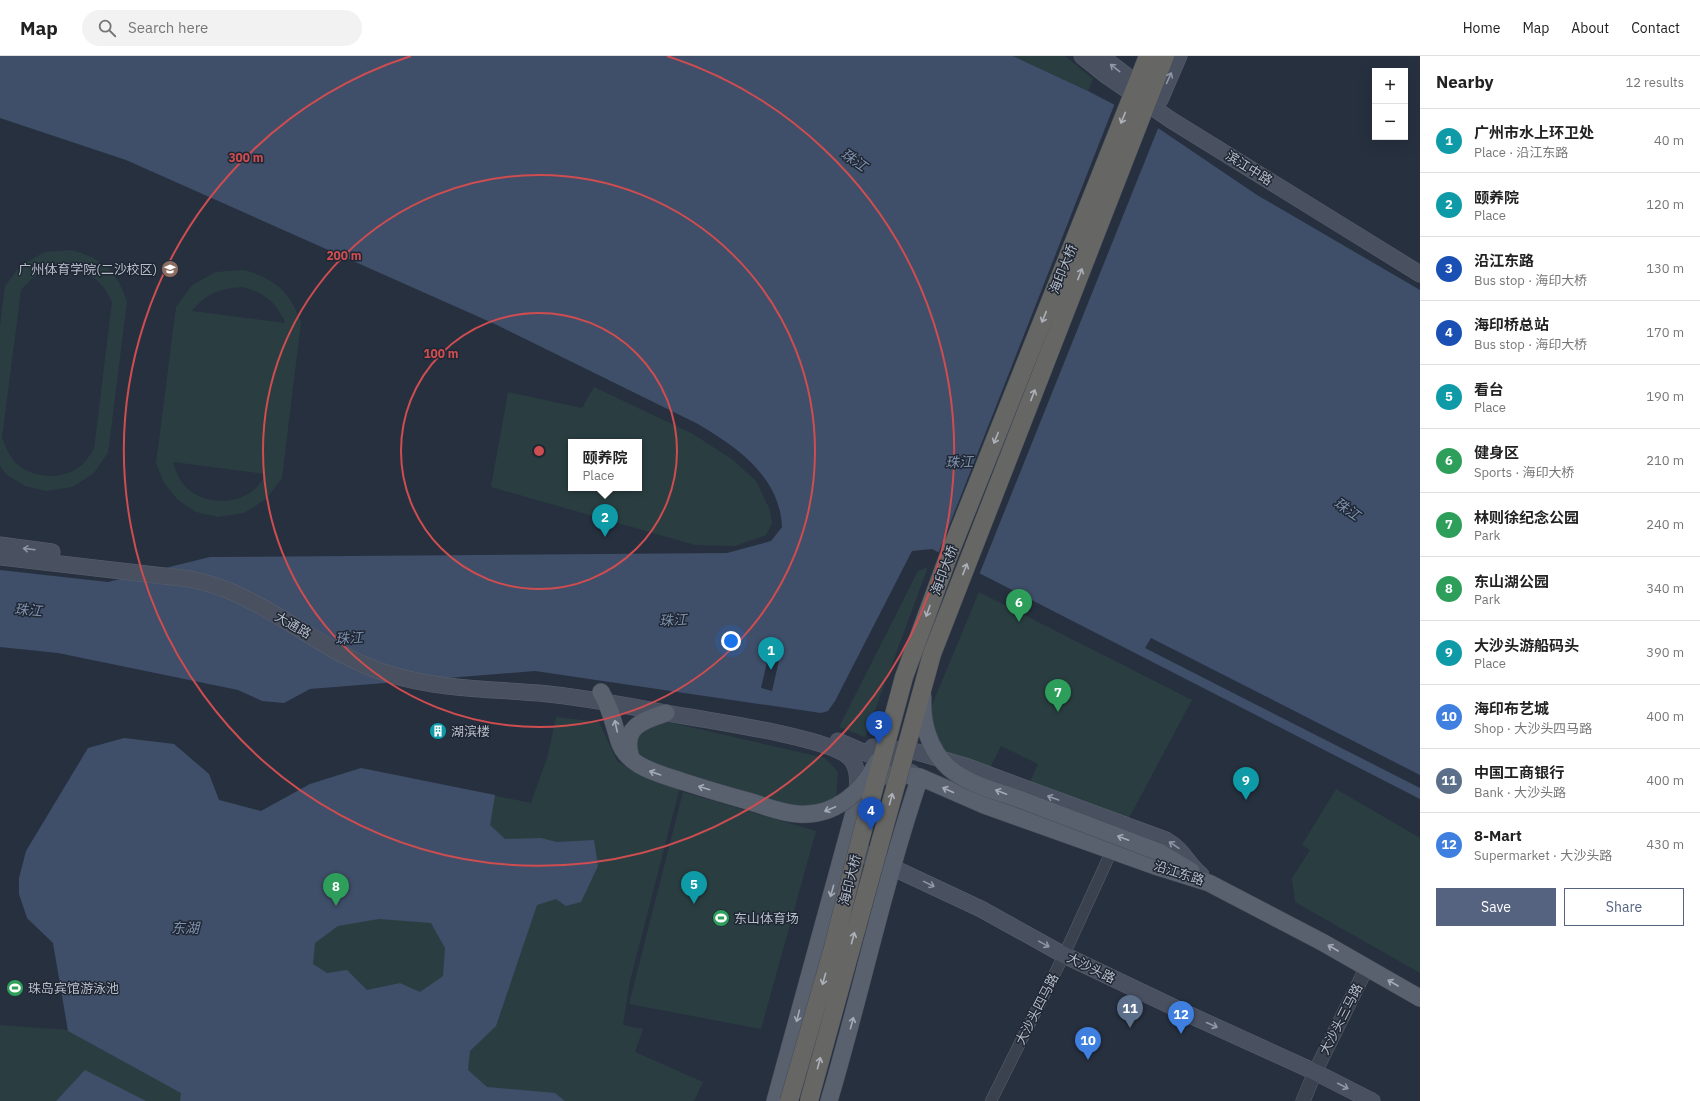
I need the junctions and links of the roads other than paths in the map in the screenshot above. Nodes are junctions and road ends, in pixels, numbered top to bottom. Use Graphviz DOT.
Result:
graph roads {
  1 [pos="1082,56"];
  2 [pos="1101,56"];
  3 [pos="1139,56"];
  4 [pos="1148,56"];
  5 [pos="1165,56"];
  6 [pos="1179,56"];
  7 [pos="1130,79"];
  8 [pos="1139,99"];
  9 [pos="1160,100"];
  10 [pos="1419,268"];
  11 [pos="0,545"];
  12 [pos="0,556"];
  13 [pos="122,566"];
  14 [pos="927,671"];
  15 [pos="604,697"];
  16 [pos="666,713"];
  17 [pos="887,738"];
  18 [pos="834,740"];
  19 [pos="631,760"];
  20 [pos="920,777"];
  21 [pos="850,826"];
  22 [pos="1112,850"];
  23 [pos="839,865"];
  24 [pos="893,868"];
  25 [pos="1210,883"];
  26 [pos="887,886"];
  27 [pos="1064,955"];
  28 [pos="1367,967"];
  29 [pos="1420,998"];
  30 [pos="1315,1072"];
  31 [pos="775,1101"];
  32 [pos="789,1101"];
  33 [pos="809,1101"];
  34 [pos="829,1101"];
  35 [pos="991,1101"];
  36 [pos="1295,1101"];
  37 [pos="1303,1101"];
  38 [pos="1372,1101"];
  1 -- 8 [label="main road, 滨江中路"];
  7 -- 2 [label="main road, 滨江中路, one-way"];
  3 -- 7 [label="main road"];
  4 -- 17 [label="highway, 海印大桥, one-way, bridge"];
  14 -- 5 [label="highway, 海印大桥, one-way, bridge"];
  9 -- 6 [label="main road, one-way"];
  7 -- 8 [label="main road"];
  7 -- 9 [label="main road, 滨江中路"];
  8 -- 9 [label="main road"];
  8 -- 10 [label="main road, 滨江中路"];
  9 -- 10 [label="main road, 滨江中路"];
  13 -- 11 [label="main road, 大通路, one-way"];
  12 -- 13 [label="main road, 大通路"];
  13 -- 15 [label="main road, 大通路"];
  25 -- 14 [label="main road, one-way, bridge"];
  33 -- 14 [label="highway, 海印大桥, one-way, bridge"];
  15 -- 16 [label="main road"];
  15 -- 18 [label="main road, 沿江东路"];
  19 -- 15 [label="main road, one-way"];
  16 -- 19 [label="main road"];
  16 -- 21 [label="main road"];
  17 -- 19 [label="main road, one-way, bridge"];
  17 -- 32 [label="highway, 海印大桥, one-way, bridge"];
  18 -- 20 [label="main road, 沿江东路"];
  25 -- 18 [label="main road, one-way"];
  20 -- 21 [label="main road"];
  22 -- 20 [label="main road, 沿江东路, one-way"];
  20 -- 24 [label="main road"];
  21 -- 23 [label="main road"];
  21 -- 24 [label="main road, 大沙头路"];
  22 -- 25 [label="main road, 沿江东路"];
  22 -- 27 [label="street, 大沙头四马路"];
  23 -- 26 [label="main road"];
  23 -- 31 [label="main road, one-way"];
  24 -- 26 [label="main road"];
  24 -- 27 [label="main road, 大沙头路, one-way"];
  28 -- 25 [label="main road, 沿江东路, one-way"];
  34 -- 26 [label="main road, one-way"];
  27 -- 30 [label="main road, 大沙头路, one-way"];
  27 -- 35 [label="street, 大沙头四马路"];
  29 -- 28 [label="main road, 沿江东路, one-way"];
  28 -- 30 [label="street, 大沙头三马路"];
  30 -- 36 [label="street, 大沙头三马路"];
  30 -- 37 [label="street, 大沙头三马路"];
  30 -- 38 [label="main road, 大沙头路, one-way"];
}
